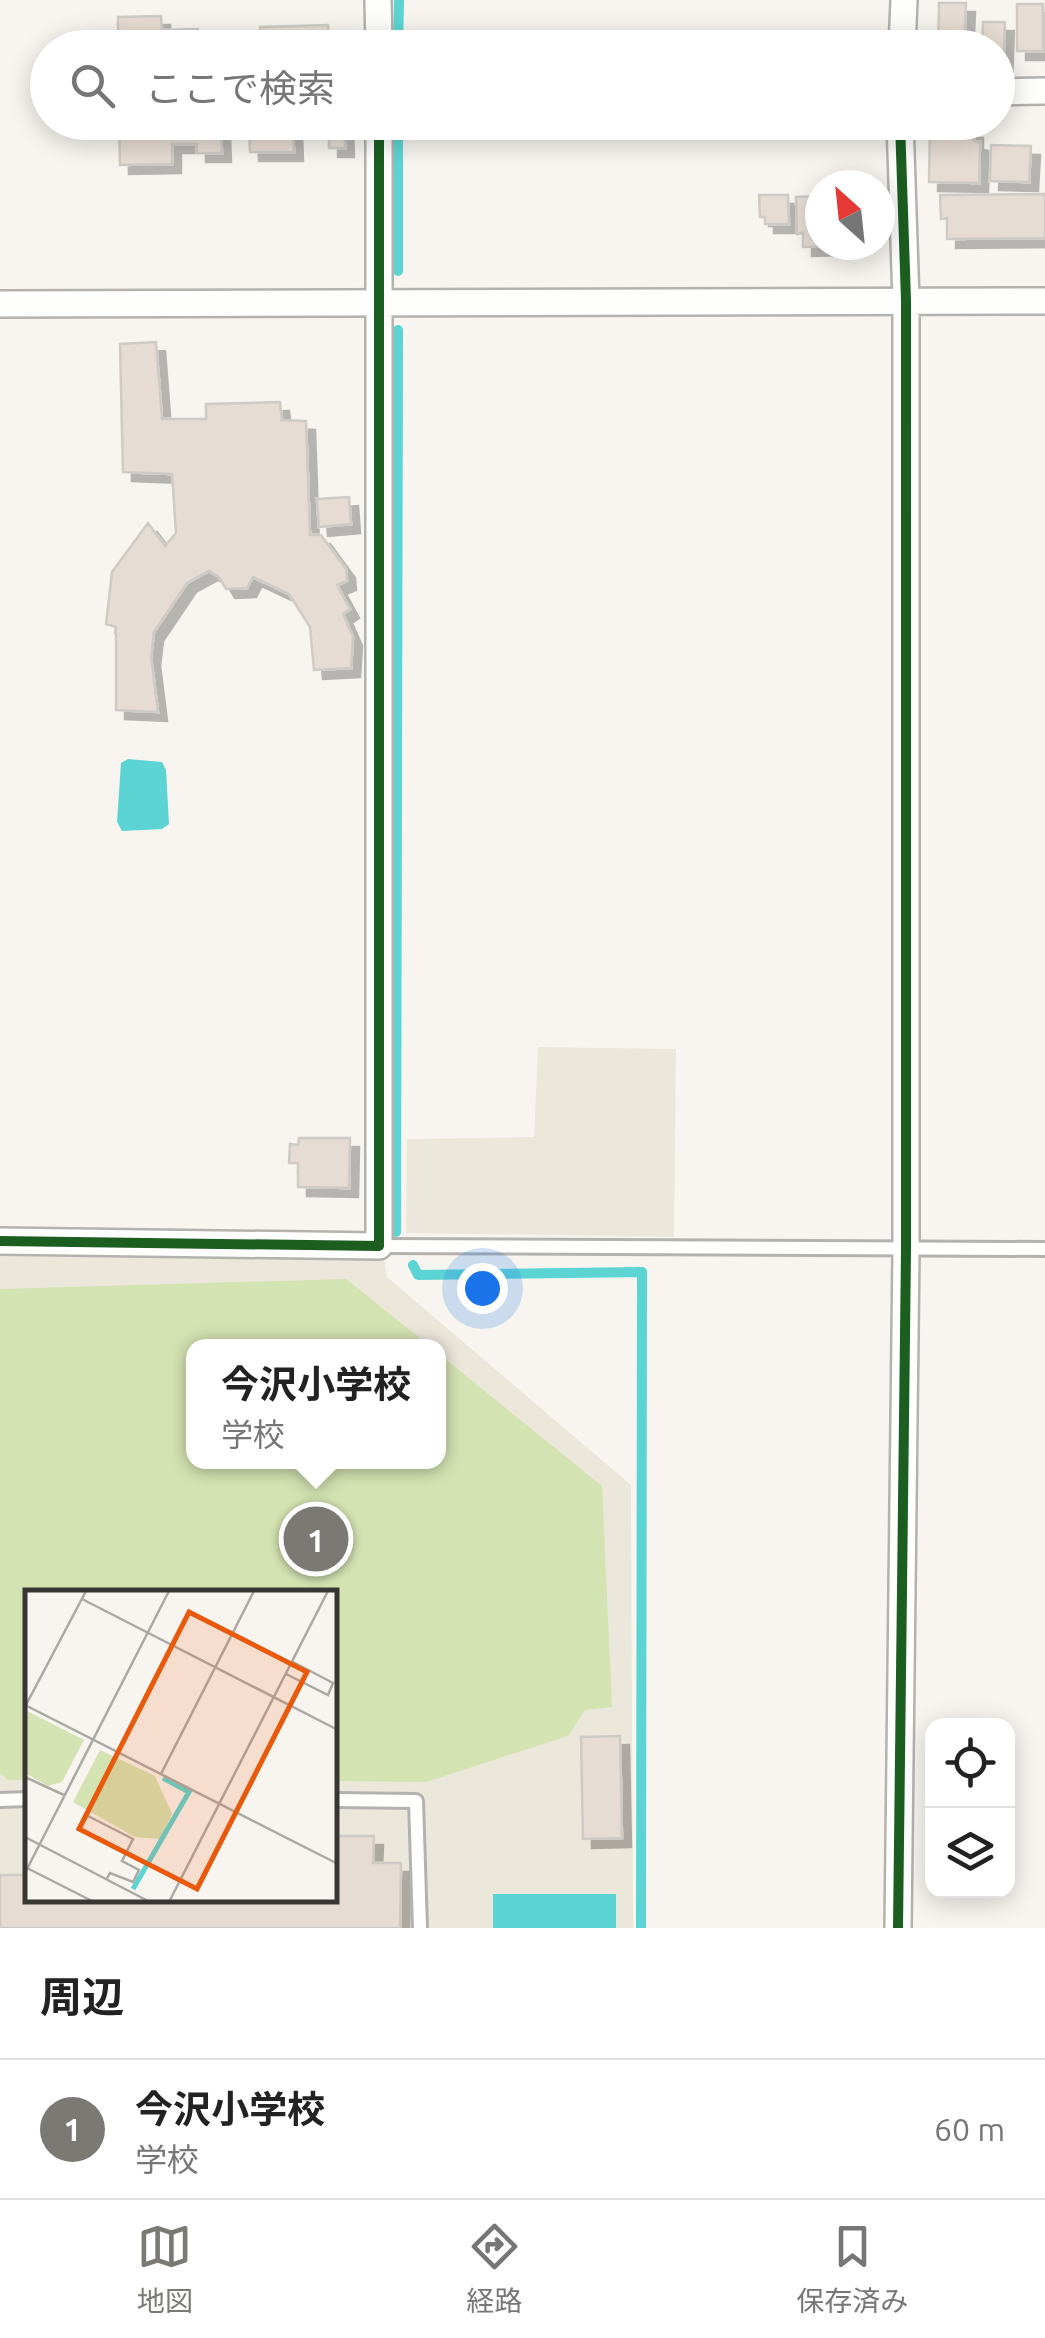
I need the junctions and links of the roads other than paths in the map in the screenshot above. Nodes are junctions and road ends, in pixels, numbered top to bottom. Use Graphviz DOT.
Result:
graph roads {
  1 [pos="378,0"];
  2 [pos="904,0"];
  3 [pos="379,30"];
  4 [pos="903,30"];
  5 [pos="1045,91"];
  6 [pos="1015,92"];
  7 [pos="379,140"];
  8 [pos="901,140"];
  9 [pos="1045,300"];
  10 [pos="906,301"];
  11 [pos="0,304"];
  12 [pos="380,304"];
  13 [pos="0,1242"];
  14 [pos="379,1246"];
  15 [pos="1045,1249"];
  16 [pos="906,1250"];
  17 [pos="338,1800"];
  18 [pos="420,1928"];
  19 [pos="898,1928"];
  1 -- 3 [label="street"];
  2 -- 4 [label="street"];
  5 -- 6 [label="street"];
  7 -- 12 [label="street"];
  8 -- 10 [label="street"];
  9 -- 10 [label="street"];
  10 -- 12 [label="street"];
  10 -- 16 [label="street"];
  11 -- 12 [label="street"];
  12 -- 14 [label="street"];
  13 -- 14 [label="street"];
  14 -- 16 [label="lane"];
  15 -- 16 [label="lane"];
  16 -- 19 [label="street"];
  17 -- 18 [label="lane"];
}
